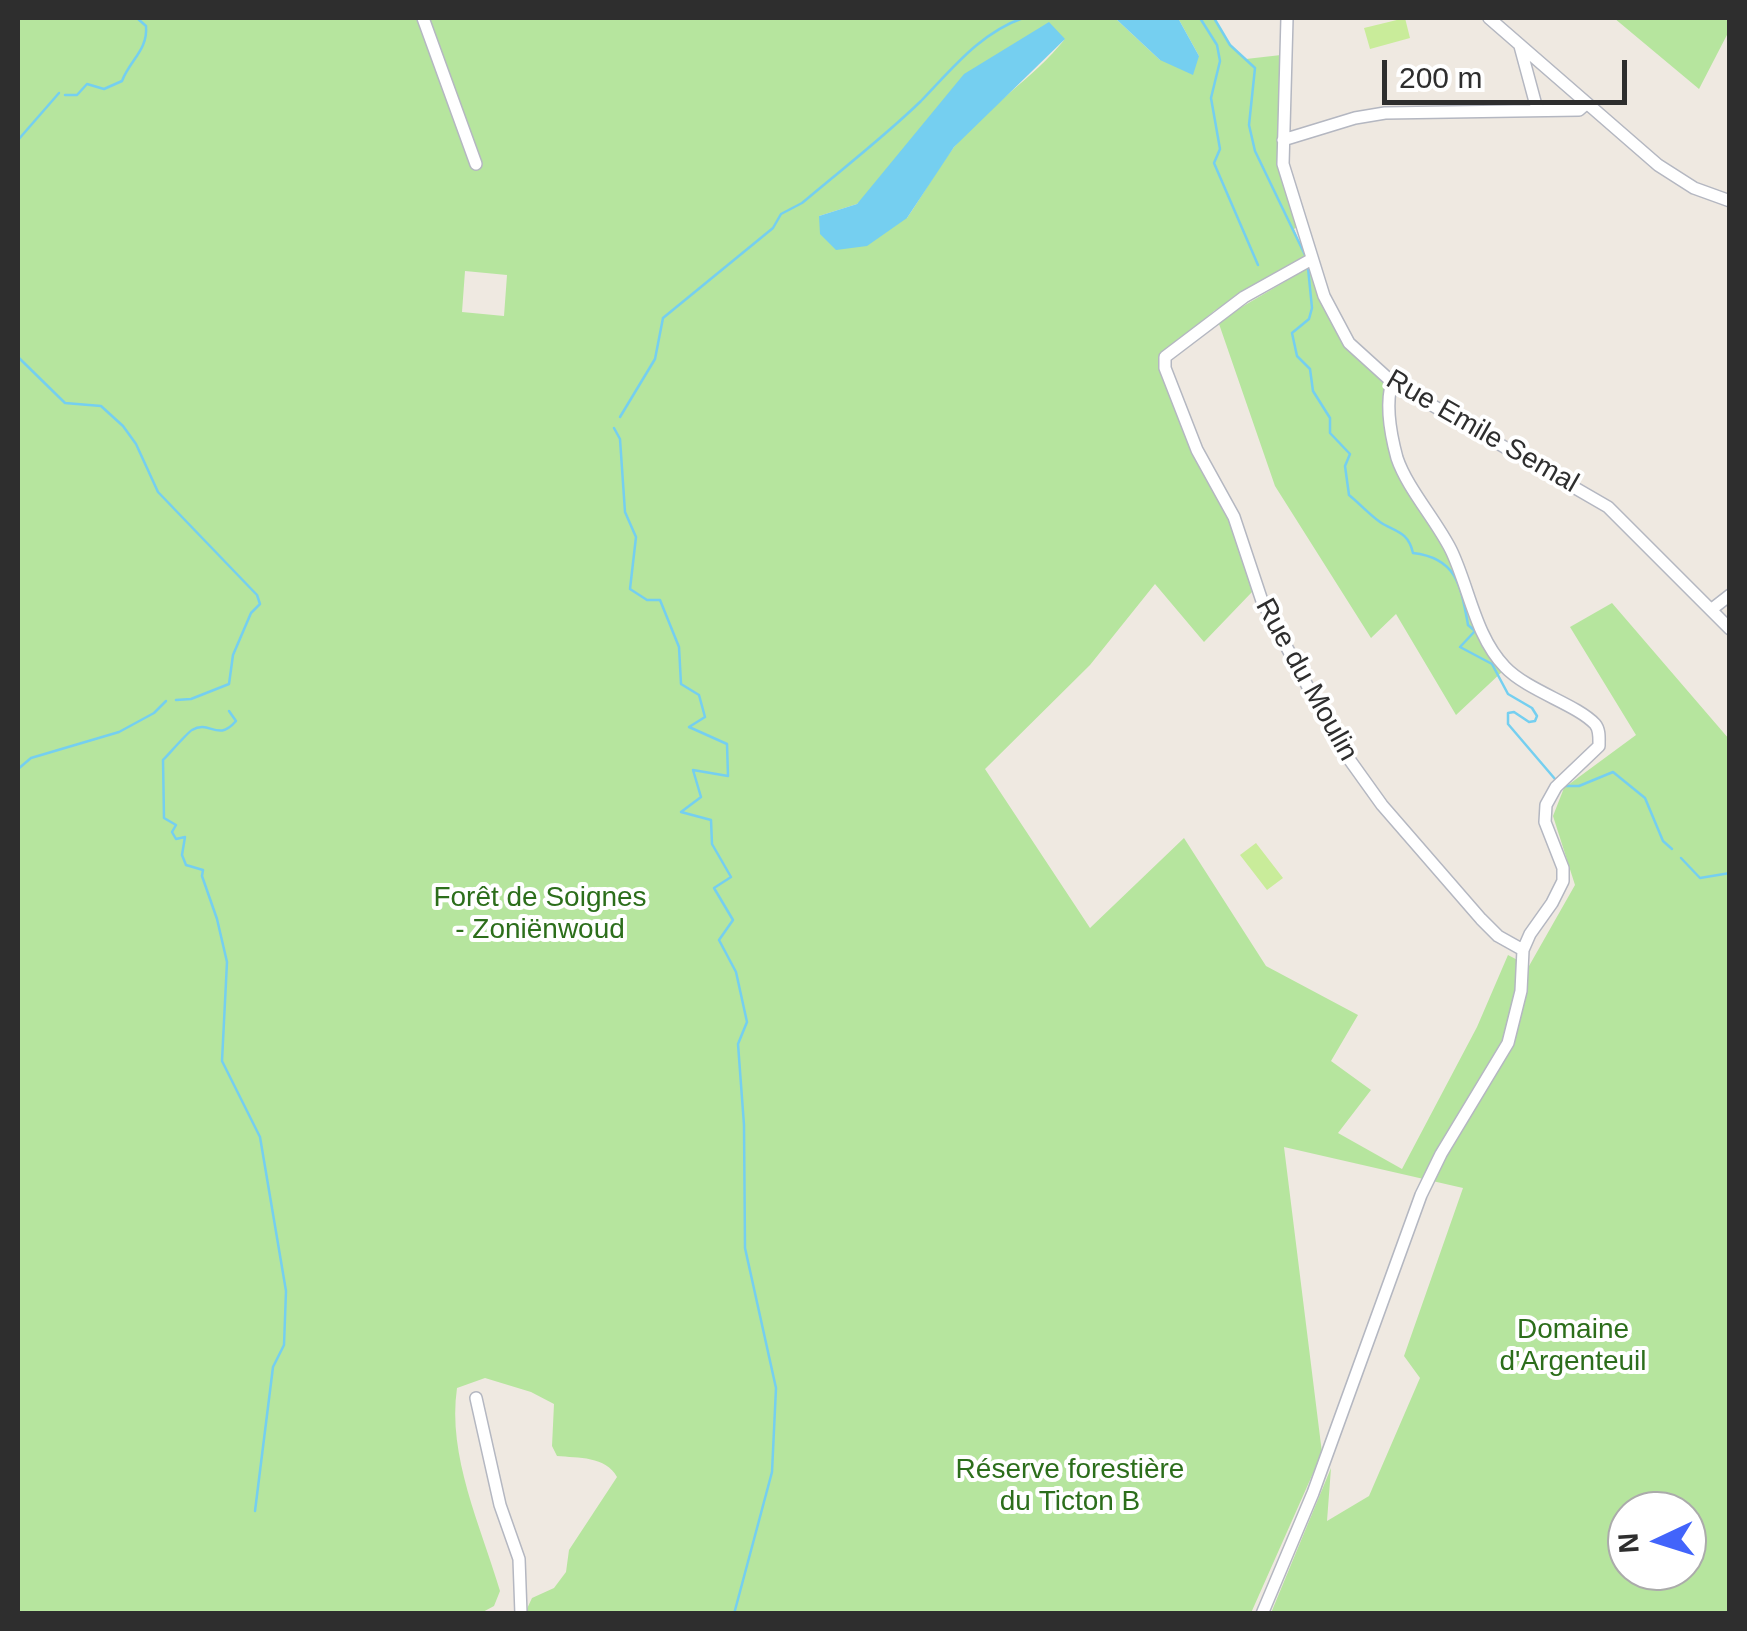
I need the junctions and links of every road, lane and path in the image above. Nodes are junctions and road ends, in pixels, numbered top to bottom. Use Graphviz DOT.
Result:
graph roads {
  1 [pos="423,18"];
  2 [pos="1287,18"];
  3 [pos="1490,18"];
  4 [pos="1519,44"];
  5 [pos="1587,103"];
  6 [pos="1537,109"];
  7 [pos="1283,140"];
  8 [pos="476,164"];
  9 [pos="1730,202"];
  10 [pos="1312,260"];
  11 [pos="1392,382"];
  12 [pos="1730,595"];
  13 [pos="1712,609"];
  14 [pos="1730,629"];
  15 [pos="1523,950"];
  16 [pos="476,1398"];
  17 [pos="521,1614"];
  18 [pos="1262,1614"];
  1 -- 8 [label="street"];
  2 -- 7 [label="street, Rue Emile Semal"];
  3 -- 4 [label="street"];
  4 -- 5 [label="street"];
  4 -- 6 [label="street"];
  5 -- 6 [label="street"];
  5 -- 9 [label="street"];
  6 -- 7 [label="street"];
  7 -- 10 [label="street, Rue Emile Semal"];
  10 -- 11 [label="street, Rue Emile Semal"];
  10 -- 15 [label="street, Rue du Moulin"];
  11 -- 13 [label="street, Rue Emile Semal"];
  11 -- 15 [label="street"];
  12 -- 13 [label="street"];
  13 -- 14 [label="street, Rue Emile Semal"];
  15 -- 18 [label="street"];
  16 -- 17 [label="street"];
}
